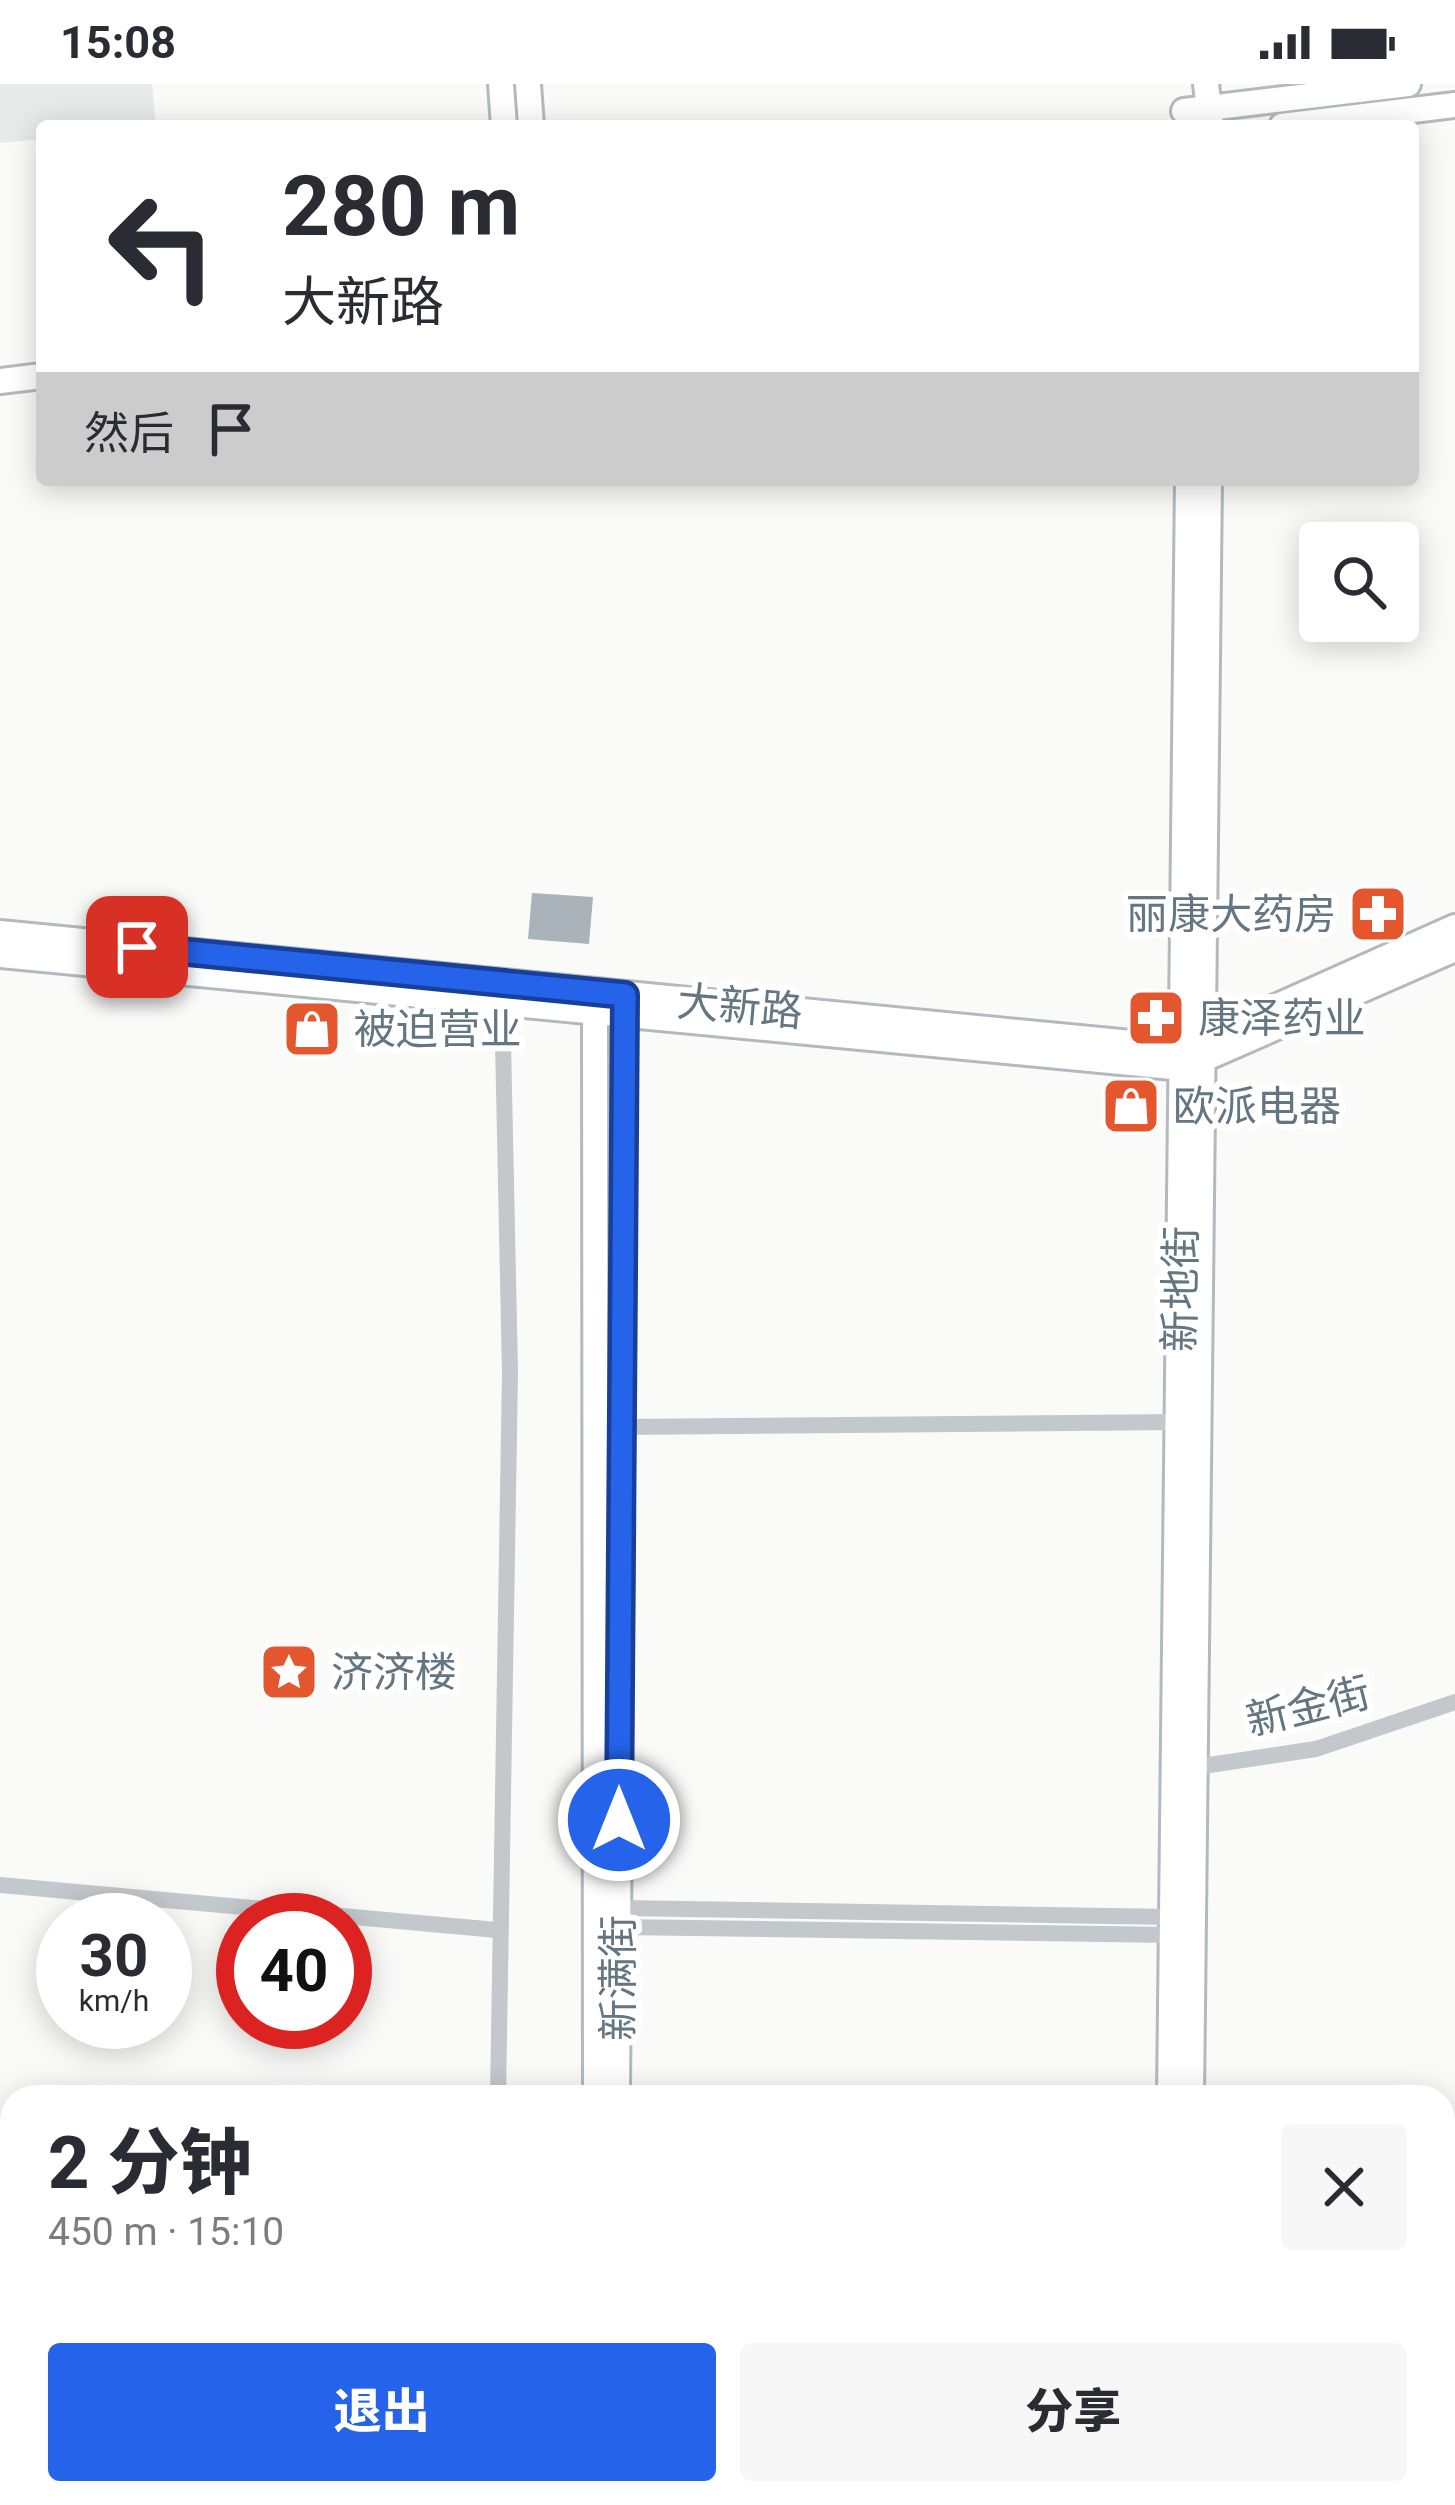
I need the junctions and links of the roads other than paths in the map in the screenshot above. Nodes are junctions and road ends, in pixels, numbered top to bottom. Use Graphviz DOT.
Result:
graph roads {
  1 [pos="501,84"];
  2 [pos="528,84"];
  3 [pos="1180,84"];
  4 [pos="1206,84"];
  5 [pos="1408,84"];
  6 [pos="1455,105"];
  7 [pos="1184,118"];
  8 [pos="504,120"];
  9 [pos="531,120"];
  10 [pos="1210,120"];
  11 [pos="1331,120"];
  12 [pos="36,377"];
  13 [pos="0,380"];
  14 [pos="1188,486"];
  15 [pos="1209,486"];
  16 [pos="1455,927"];
  17 [pos="0,933"];
  18 [pos="1455,949"];
  19 [pos="0,955"];
  20 [pos="502,984"];
  21 [pos="625,995"];
  22 [pos="596,1012"];
  23 [pos="1183,1058"];
  24 [pos="1179,1422"];
  25 [pos="617,1426"];
  26 [pos="1455,1702"];
  27 [pos="1175,1770"];
  28 [pos="0,1885"];
  29 [pos="619,1917"];
  30 [pos="1173,1926"];
  31 [pos="497,1930"];
  32 [pos="498,2085"];
  33 [pos="596,2085"];
  34 [pos="617,2085"];
  35 [pos="1170,2085"];
  36 [pos="1191,2085"];
  1 -- 8 [label="street"];
  2 -- 9 [label="street"];
  3 -- 7 [label="street"];
  4 -- 10 [label="street"];
  5 -- 7 [label="street"];
  6 -- 11 [label="street"];
  12 -- 13 [label="street"];
  14 -- 23 [label="street, 新地街"];
  15 -- 36 [label="street, 新地街"];
  16 -- 23 [label="street, 大新路"];
  17 -- 20 [label="street, 大新路"];
  18 -- 23 [label="street, 大新路"];
  19 -- 22 [label="street, 大新路"];
  20 -- 21 [label="street, 大新路"];
  20 -- 31 [label="street"];
  21 -- 23 [label="street, 大新路"];
  21 -- 25 [label="street, 新满街"];
  22 -- 23 [label="street, 大新路"];
  22 -- 33 [label="street, 新满街"];
  23 -- 24 [label="street, 新地街"];
  24 -- 25 [label="street"];
  24 -- 27 [label="street, 新地街"];
  25 -- 29 [label="street, 新满街"];
  26 -- 27 [label="street, 新金街"];
  27 -- 30 [label="street, 新地街"];
  28 -- 31 [label="street"];
  29 -- 30 [label="street"];
  29 -- 34 [label="street, 新满街"];
  30 -- 35 [label="street, 新地街"];
  31 -- 32 [label="street"];
}
